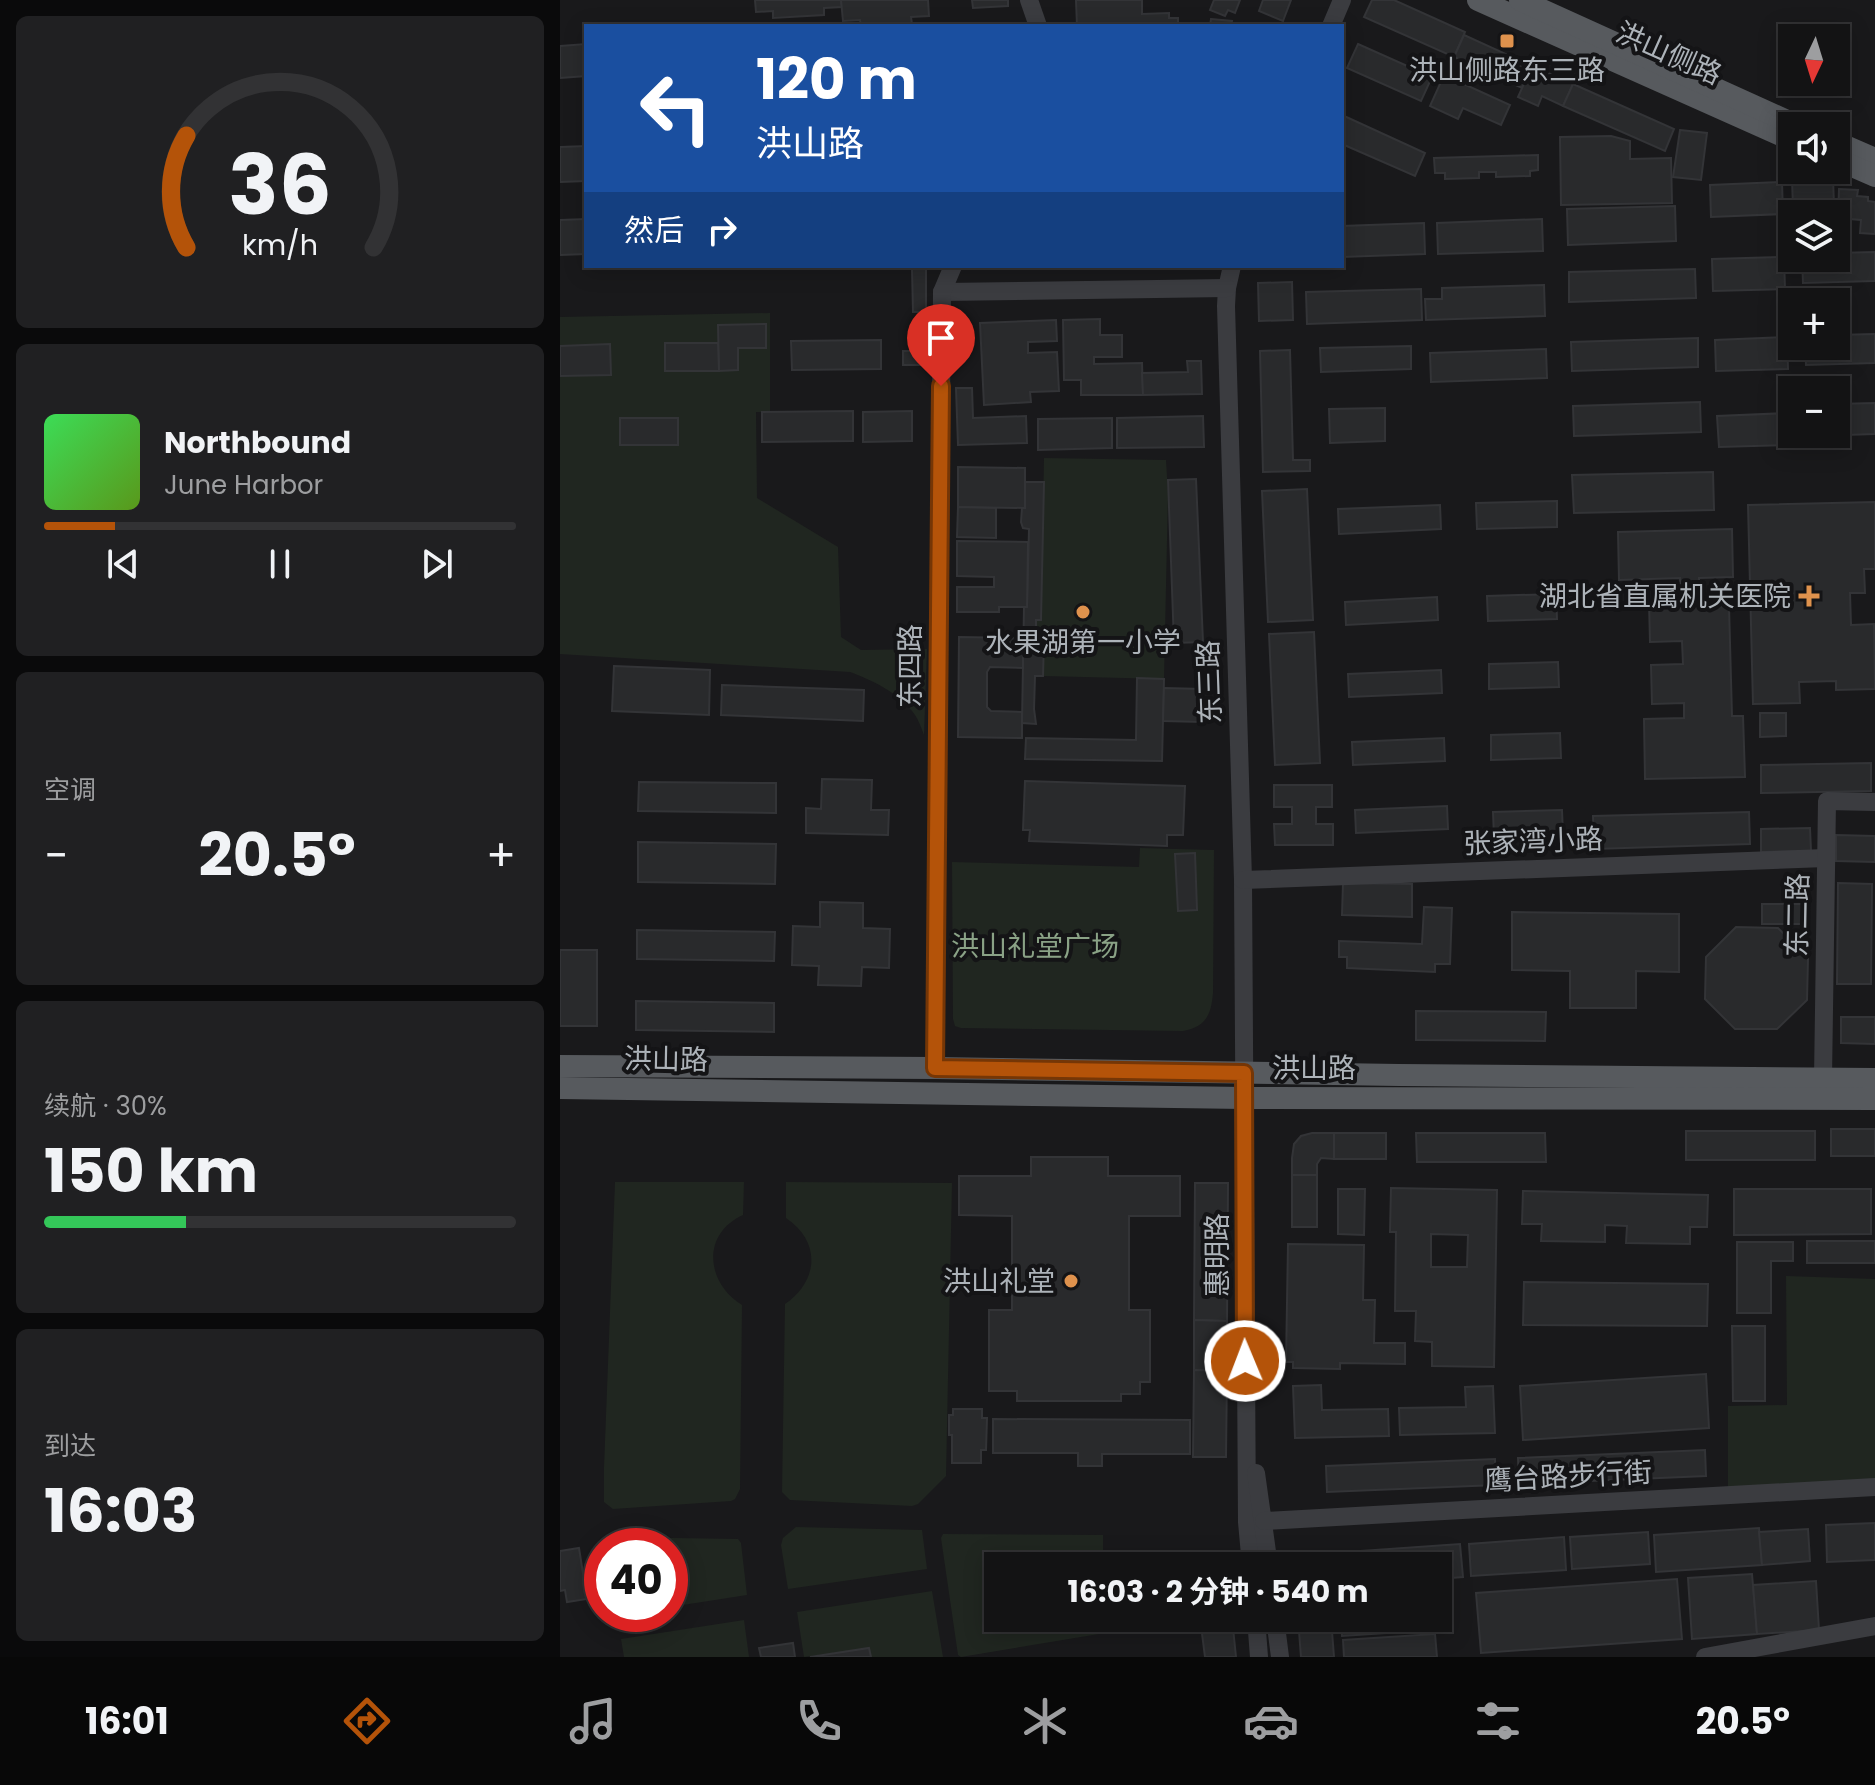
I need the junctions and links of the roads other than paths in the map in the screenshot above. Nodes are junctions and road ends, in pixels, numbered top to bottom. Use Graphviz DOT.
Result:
graph roads {
  1 [pos="1029,0"];
  2 [pos="1342,0"];
  3 [pos="1478,0"];
  4 [pos="1520,0"];
  5 [pos="1037,24"];
  6 [pos="1332,24"];
  7 [pos="1778,117"];
  8 [pos="1778,134"];
  9 [pos="1850,148"];
  10 [pos="1875,159"];
  11 [pos="1850,165"];
  12 [pos="1875,176"];
  13 [pos="952,268"];
  14 [pos="1232,268"];
  15 [pos="1227,288"];
  16 [pos="942,292"];
  17 [pos="1875,802"];
  18 [pos="1826,858"];
  19 [pos="1243,880"];
  20 [pos="560,1066"];
  21 [pos="935,1068"];
  22 [pos="1244,1073"];
  23 [pos="1823,1079"];
  24 [pos="1875,1079"];
  25 [pos="560,1088"];
  26 [pos="1244,1098"];
  27 [pos="1875,1099"];
  28 [pos="1247,1411"];
  29 [pos="1875,1487"];
  30 [pos="1264,1521"];
  31 [pos="1250,1552"];
  32 [pos="1267,1552"];
  33 [pos="1875,1626"];
  34 [pos="1257,1632"];
  35 [pos="1277,1632"];
  36 [pos="1259,1657"];
  37 [pos="1280,1657"];
  38 [pos="1705,1657"];
  1 -- 5 [label="street"];
  2 -- 6 [label="street"];
  3 -- 8 [label="main road, 洪山侧路"];
  4 -- 7 [label="main road, 洪山侧路"];
  9 -- 10 [label="main road"];
  11 -- 12 [label="main road"];
  13 -- 16 [label="street, 东四路"];
  14 -- 15 [label="street, 东三路"];
  15 -- 16 [label="street"];
  15 -- 19 [label="street, 东三路"];
  16 -- 21 [label="street, 东四路"];
  17 -- 18 [label="street, 东二路"];
  18 -- 19 [label="street, 张家湾小路"];
  18 -- 23 [label="street, 东二路"];
  19 -- 22 [label="street, 东三路"];
  20 -- 21 [label="main road, 洪山路"];
  21 -- 22 [label="main road, 洪山路"];
  22 -- 23 [label="main road, 洪山路"];
  22 -- 26 [label="street, 东三路"];
  23 -- 24 [label="main road, 洪山路"];
  25 -- 26 [label="main road, 洪山路"];
  26 -- 27 [label="main road, 洪山路"];
  26 -- 28 [label="street, 惠明路"];
  28 -- 30 [label="street"];
  28 -- 31 [label="street"];
  29 -- 30 [label="street, 鹰台路步行街"];
  30 -- 32 [label="street"];
  33 -- 38 [label="street"];
  34 -- 36 [label="street"];
  35 -- 37 [label="street"];
}
